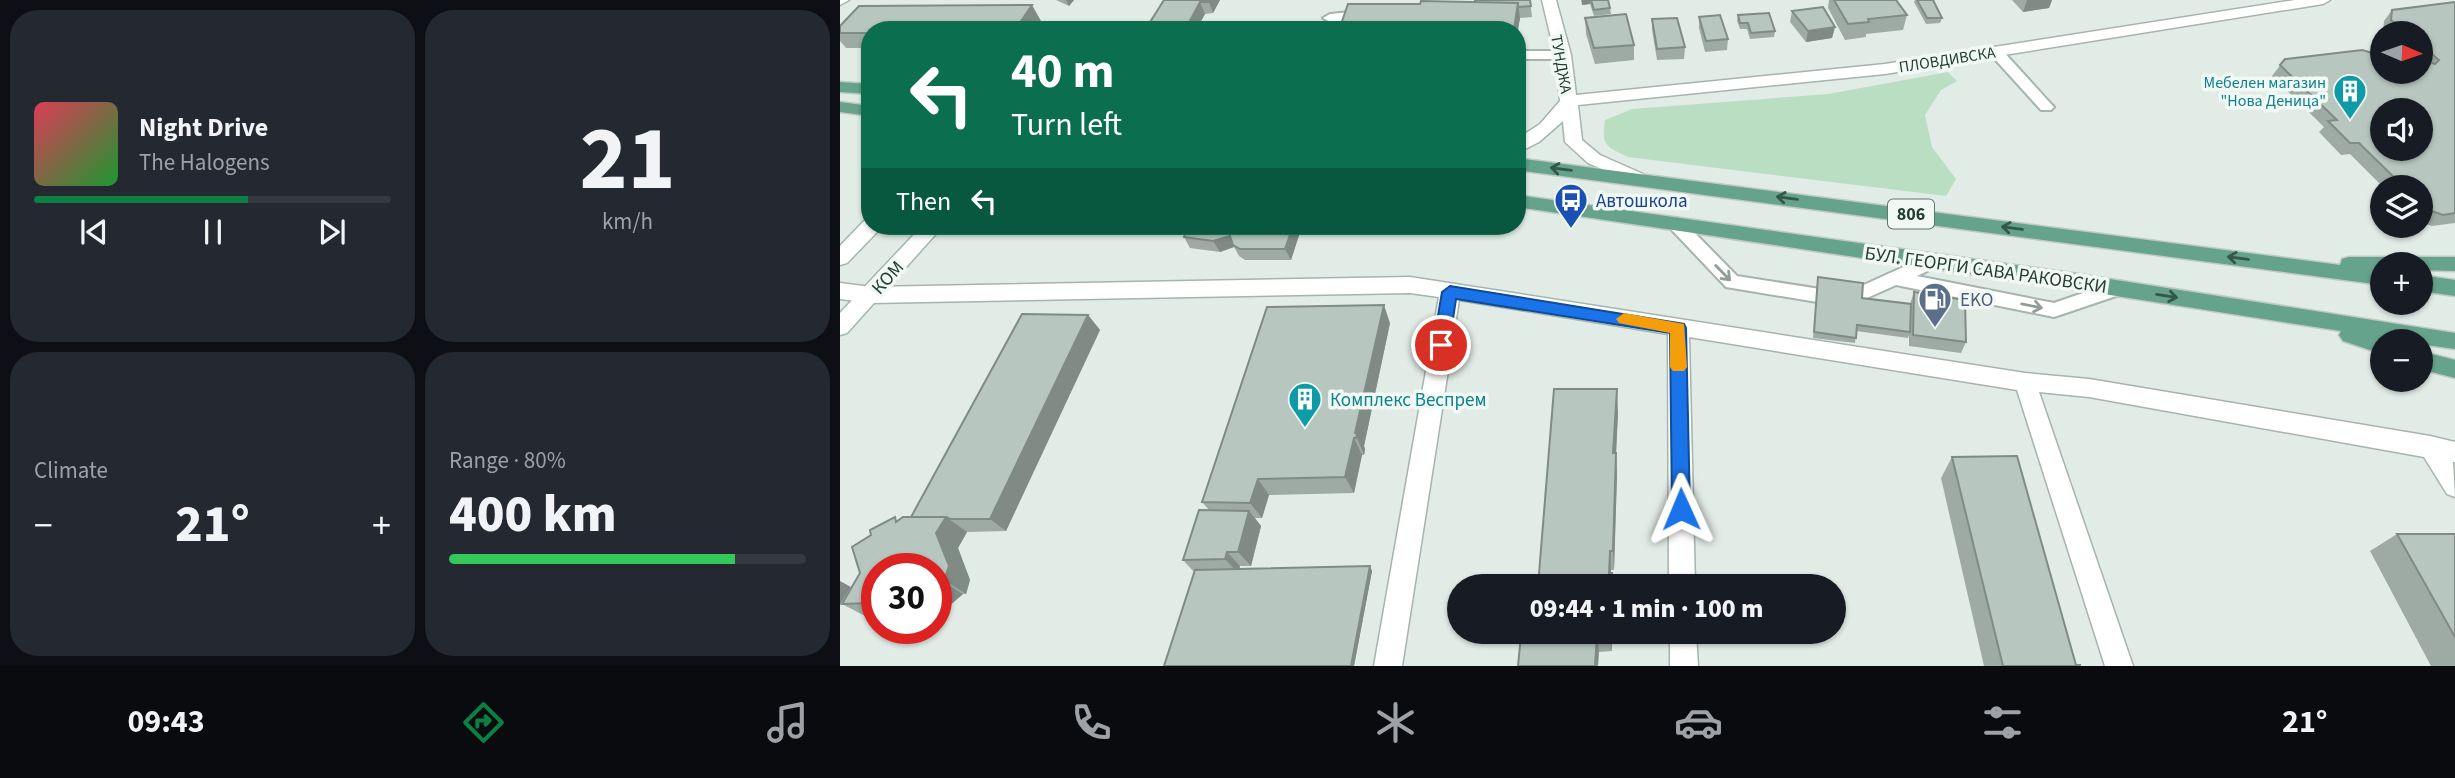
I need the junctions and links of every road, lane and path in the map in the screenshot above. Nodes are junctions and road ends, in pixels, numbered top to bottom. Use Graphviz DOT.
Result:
graph roads {
  1 [pos="1336,0"];
  2 [pos="1549,0"];
  3 [pos="2323,0"];
  4 [pos="1392,12"];
  5 [pos="1329,21"];
  6 [pos="1344,21"];
  7 [pos="1996,52"];
  8 [pos="1526,55"];
  9 [pos="1563,55"];
  10 [pos="840,88"];
  11 [pos="861,89"];
  12 [pos="1569,101"];
  13 [pos="840,107"];
  14 [pos="2046,107"];
  15 [pos="861,110"];
  16 [pos="1526,142"];
  17 [pos="1526,165"];
  18 [pos="1637,178"];
  19 [pos="1526,202"];
  20 [pos="1676,224"];
  21 [pos="862,235"];
  22 [pos="925,235"];
  23 [pos="840,258"];
  24 [pos="1931,261"];
  25 [pos="2455,264"];
  26 [pos="2305,267"];
  27 [pos="2370,276"];
  28 [pos="1893,278"];
  29 [pos="2433,285"];
  30 [pos="2118,288"];
  31 [pos="2455,288"];
  32 [pos="840,291"];
  33 [pos="1450,292"];
  34 [pos="871,295"];
  35 [pos="2301,318"];
  36 [pos="840,327"];
  37 [pos="1678,328"];
  38 [pos="2455,341"];
  39 [pos="2370,342"];
  40 [pos="2433,363"];
  41 [pos="2455,369"];
  42 [pos="2025,382"];
  43 [pos="2430,446"];
  44 [pos="2455,452"];
  45 [pos="2455,486"];
  46 [pos="1682,574"];
  47 [pos="1683,644"];
  48 [pos="1388,666"];
  49 [pos="1684,666"];
  50 [pos="2119,666"];
  1 -- 5 [label="lane"];
  2 -- 9 [label="street, ТУНДЖА"];
  3 -- 7 [label="street, ПЛОВДИВСКА"];
  4 -- 6 [label="lane"];
  7 -- 12 [label="street, ПЛОВДИВСКА"];
  7 -- 14 [label="lane"];
  8 -- 9 [label="lane"];
  9 -- 12 [label="street, ТУНДЖА"];
  10 -- 11 [label="main road"];
  12 -- 16 [label="street, ТУНДЖА"];
  12 -- 18 [label="street"];
  13 -- 15 [label="main road"];
  18 -- 17 [label="main road, 806, one-way"];
  26 -- 18 [label="main road, 806, one-way"];
  19 -- 20 [label="main road, БУЛ. ГЕОРГИ САВА РАКОВСКИ / 806"];
  20 -- 24 [label="main road, БУЛ. ГЕОРГИ САВА РАКОВСКИ / 806"];
  20 -- 28 [label="lane, one-way"];
  21 -- 23 [label="street"];
  22 -- 34 [label="street, КОМ"];
  24 -- 28 [label="lane"];
  24 -- 30 [label="main road, БУЛ. ГЕОРГИ САВА РАКОВСКИ / 806"];
  25 -- 26 [label="main road"];
  26 -- 27 [label="main road, 806"];
  28 -- 30 [label="lane, one-way"];
  29 -- 31 [label="main road"];
  30 -- 35 [label="main road, БУЛ. ГЕОРГИ САВА РАКОВСКИ / 806, one-way"];
  32 -- 34 [label="street"];
  33 -- 34 [label="street"];
  33 -- 37 [label="street"];
  33 -- 48 [label="street"];
  34 -- 36 [label="street, КОМ"];
  35 -- 38 [label="main road, БУЛ. ГЕОРГИ САВА РАКОВСКИ / 806"];
  35 -- 39 [label="main road"];
  37 -- 42 [label="street"];
  37 -- 46 [label="street"];
  40 -- 41 [label="main road"];
  42 -- 43 [label="street"];
  42 -- 50 [label="street"];
  43 -- 44 [label="street"];
  43 -- 45 [label="street"];
  47 -- 49 [label="street"];
}
